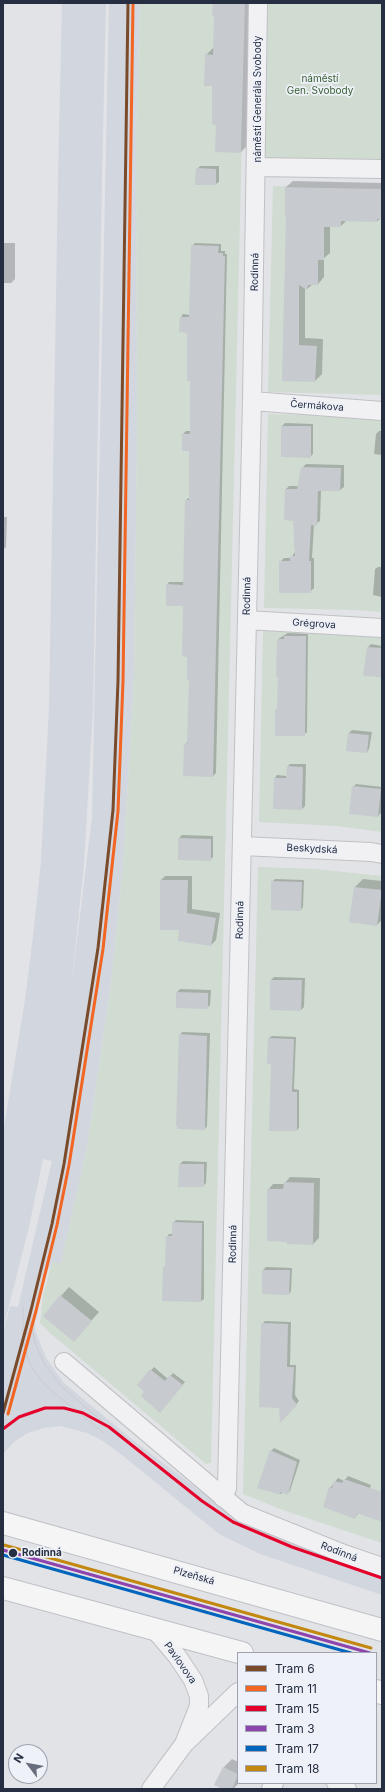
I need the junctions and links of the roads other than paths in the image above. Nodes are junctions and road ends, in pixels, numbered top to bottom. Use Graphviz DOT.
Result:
graph roads {
  1 [pos="258,3"];
  2 [pos="257,167"];
  3 [pos="382,169"];
  4 [pos="252,401"];
  5 [pos="382,411"];
  6 [pos="247,620"];
  7 [pos="382,628"];
  8 [pos="242,846"];
  9 [pos="382,854"];
  10 [pos="64,1362"];
  11 [pos="223,1498"];
  12 [pos="4,1523"];
  13 [pos="382,1567"];
  14 [pos="3,1588"];
  15 [pos="155,1630"];
  16 [pos="382,1630"];
  17 [pos="239,1652"];
  18 [pos="237,1693"];
  19 [pos="184,1744"];
  20 [pos="338,1784"];
  21 [pos="151,1789"];
  22 [pos="347,1789"];
  1 -- 2 [label="street, náměstí Generála Svobody"];
  2 -- 3 [label="street, náměstí Generála Svobody"];
  2 -- 4 [label="street, Rodinná"];
  4 -- 5 [label="street, Čermákova"];
  4 -- 6 [label="street, Rodinná"];
  6 -- 7 [label="street, Grégrova"];
  6 -- 8 [label="street, Rodinná"];
  8 -- 9 [label="street, Beskydská"];
  8 -- 11 [label="street, Rodinná"];
  10 -- 11 [label="street"];
  11 -- 13 [label="street, Rodinná"];
  12 -- 16 [label="main road, Plzeňská"];
  14 -- 15 [label="main road"];
  15 -- 17 [label="main road"];
  15 -- 19 [label="street, Pavlovova"];
  18 -- 19 [label="street, Pavlovova"];
  19 -- 21 [label="street, Pavlovova"];
  20 -- 22 [label="street"];
}
